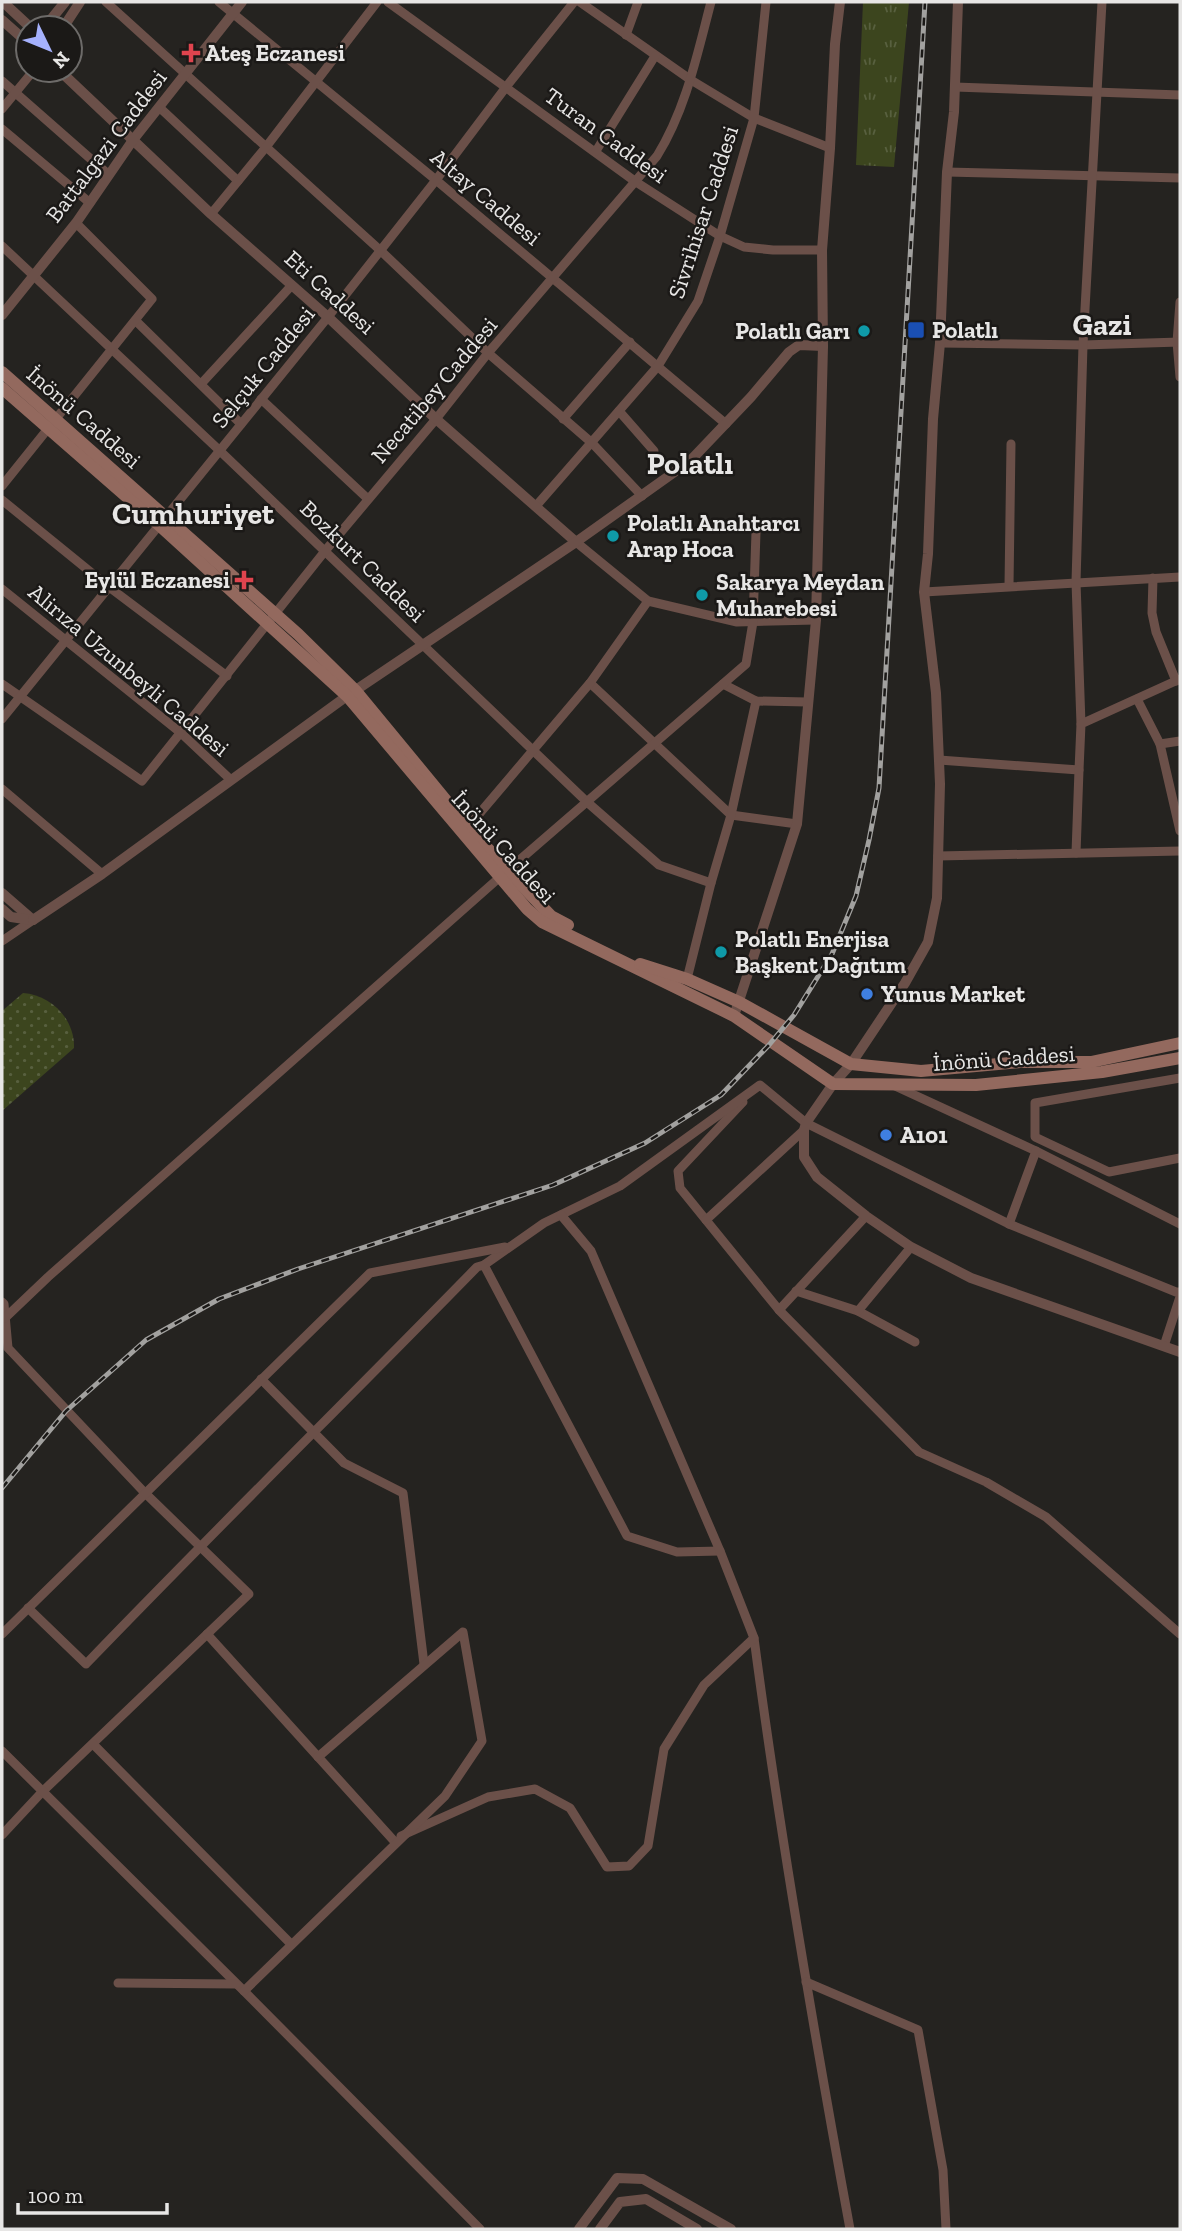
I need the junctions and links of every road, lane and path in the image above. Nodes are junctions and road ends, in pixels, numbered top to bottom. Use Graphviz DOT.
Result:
graph roads {
  1 [pos="3,2"];
  2 [pos="107,2"];
  3 [pos="219,2"];
  4 [pos="242,2"];
  5 [pos="377,2"];
  6 [pos="388,2"];
  7 [pos="574,2"];
  8 [pos="580,2"];
  9 [pos="638,2"];
  10 [pos="711,2"];
  11 [pos="766,2"];
  12 [pos="840,2"];
  13 [pos="958,2"];
  14 [pos="1102,2"];
  15 [pos="232,13"];
  16 [pos="16,14"];
  17 [pos="626,35"];
  18 [pos="655,56"];
  19 [pos="185,75"];
  20 [pos="691,80"];
  21 [pos="2,81"];
  22 [pos="316,82"];
  23 [pos="22,84"];
  24 [pos="75,84"];
  25 [pos="506,87"];
  26 [pos="955,87"];
  27 [pos="1097,92"];
  28 [pos="15,93"];
  29 [pos="1180,95"];
  30 [pos="159,107"];
  31 [pos="2,109"];
  32 [pos="754,118"];
  33 [pos="2,129"];
  34 [pos="133,140"];
  35 [pos="267,147"];
  36 [pos="830,148"];
  37 [pos="596,151"];
  38 [pos="947,172"];
  39 [pos="109,175"];
  40 [pos="1093,177"];
  41 [pos="1180,178"];
  42 [pos="436,180"];
  43 [pos="238,181"];
  44 [pos="636,182"];
  45 [pos="90,203"];
  46 [pos="211,214"];
  47 [pos="76,223"];
  48 [pos="720,236"];
  49 [pos="2,246"];
  50 [pos="821,250"];
  51 [pos="381,251"];
  52 [pos="34,276"];
  53 [pos="554,279"];
  54 [pos="292,285"];
  55 [pos="1180,302"];
  56 [pos="2,315"];
  57 [pos="328,317"];
  58 [pos="136,321"];
  59 [pos="630,342"];
  60 [pos="1179,342"];
  61 [pos="940,343"];
  62 [pos="1083,345"];
  63 [pos="823,346"];
  64 [pos="111,348"];
  65 [pos="488,353"];
  66 [pos="658,366"];
  67 [pos="2,372"];
  68 [pos="1180,377"];
  69 [pos="201,384"];
  70 [pos="2,388"];
  71 [pos="261,399"];
  72 [pos="619,411"];
  73 [pos="436,419"];
  74 [pos="563,419"];
  75 [pos="51,424"];
  76 [pos="241,424"];
  77 [pos="726,424"];
  78 [pos="592,443"];
  79 [pos="1011,444"];
  80 [pos="219,450"];
  81 [pos="654,451"];
  82 [pos="2,486"];
  83 [pos="642,496"];
  84 [pos="368,499"];
  85 [pos="2,500"];
  86 [pos="536,506"];
  87 [pos="163,522"];
  88 [pos="756,533"];
  89 [pos="576,542"];
  90 [pos="325,551"];
  91 [pos="1180,577"];
  92 [pos="1153,578"];
  93 [pos="1076,582"];
  94 [pos="1009,586"];
  95 [pos="109,587"];
  96 [pos="2,589"];
  97 [pos="924,592"];
  98 [pos="648,601"];
  99 [pos="272,619"];
  100 [pos="816,620"];
  101 [pos="753,622"];
  102 [pos="65,639"];
  103 [pos="424,645"];
  104 [pos="227,676"];
  105 [pos="1178,680"];
  106 [pos="590,683"];
  107 [pos="2,684"];
  108 [pos="723,684"];
  109 [pos="351,694"];
  110 [pos="19,696"];
  111 [pos="1137,699"];
  112 [pos="756,701"];
  113 [pos="807,702"];
  114 [pos="2,719"];
  115 [pos="1081,724"];
  116 [pos="181,733"];
  117 [pos="1180,741"];
  118 [pos="654,743"];
  119 [pos="1160,744"];
  120 [pos="532,750"];
  121 [pos="939,760"];
  122 [pos="1079,770"];
  123 [pos="1168,778"];
  124 [pos="1180,779"];
  125 [pos="231,780"];
  126 [pos="2,789"];
  127 [pos="587,802"];
  128 [pos="731,815"];
  129 [pos="797,824"];
  130 [pos="468,827"];
  131 [pos="1180,831"];
  132 [pos="1180,850"];
  133 [pos="1076,853"];
  134 [pos="938,856"];
  135 [pos="102,874"];
  136 [pos="504,874"];
  137 [pos="711,883"];
  138 [pos="2,892"];
  139 [pos="2,909"];
  140 [pos="33,920"];
  141 [pos="2,941"];
  142 [pos="687,979"];
  143 [pos="739,1002"];
  144 [pos="734,1016"];
  145 [pos="1180,1043"];
  146 [pos="1180,1058"];
  147 [pos="851,1064"];
  148 [pos="1180,1078"];
  149 [pos="833,1084"];
  150 [pos="892,1084"];
  151 [pos="760,1085"];
  152 [pos="805,1127"];
  153 [pos="1036,1151"];
  154 [pos="1180,1158"];
  155 [pos="561,1215"];
  156 [pos="866,1216"];
  157 [pos="706,1220"];
  158 [pos="1009,1224"];
  159 [pos="1180,1224"];
  160 [pos="510,1246"];
  161 [pos="911,1247"];
  162 [pos="484,1265"];
  163 [pos="796,1291"];
  164 [pos="1180,1292"];
  165 [pos="1180,1297"];
  166 [pos="2,1302"];
  167 [pos="779,1310"];
  168 [pos="858,1311"];
  169 [pos="5,1318"];
  170 [pos="915,1342"];
  171 [pos="1164,1346"];
  172 [pos="1180,1352"];
  173 [pos="261,1378"];
  174 [pos="314,1434"];
  175 [pos="144,1492"];
  176 [pos="199,1546"];
  177 [pos="720,1551"];
  178 [pos="28,1608"];
  179 [pos="2,1634"];
  180 [pos="207,1634"];
  181 [pos="1180,1634"];
  182 [pos="754,1639"];
  183 [pos="424,1664"];
  184 [pos="93,1744"];
  185 [pos="2,1751"];
  186 [pos="318,1757"];
  187 [pos="42,1792"];
  188 [pos="2,1835"];
  189 [pos="398,1839"];
  190 [pos="291,1944"];
  191 [pos="806,1982"];
  192 [pos="118,1983"];
  193 [pos="240,1987"];
  194 [pos="480,2229"];
  195 [pos="579,2229"];
  196 [pos="600,2229"];
  197 [pos="697,2229"];
  198 [pos="731,2229"];
  199 [pos="850,2229"];
  200 [pos="946,2229"];
  1 -- 16 [label="street"];
  2 -- 19 [label="street"];
  3 -- 15 [label="street, Altay Caddesi"];
  4 -- 15 [label="street, Battalgazi Caddesi"];
  5 -- 22 [label="street"];
  6 -- 25 [label="street, Turan Caddesi"];
  7 -- 25 [label="street, Selçuk Caddesi"];
  8 -- 17 [label="street"];
  9 -- 17 [label="street"];
  10 -- 20 [label="street, Necatibey Caddesi"];
  11 -- 32 [label="street, Sivrihisar Caddesi"];
  12 -- 36 [label="street"];
  13 -- 26 [label="street"];
  14 -- 27 [label="street"];
  15 -- 19 [label="street, Battalgazi Caddesi"];
  15 -- 22 [label="street, Altay Caddesi"];
  17 -- 18 [label="street"];
  18 -- 20 [label="street"];
  18 -- 37 [label="street"];
  19 -- 30 [label="street, Battalgazi Caddesi"];
  19 -- 35 [label="street"];
  20 -- 32 [label="street"];
  20 -- 44 [label="street, Necatibey Caddesi"];
  21 -- 28 [label="street"];
  22 -- 35 [label="street"];
  22 -- 42 [label="street, Altay Caddesi"];
  23 -- 28 [label="street"];
  24 -- 34 [label="street, Eti Caddesi"];
  25 -- 37 [label="street, Turan Caddesi"];
  25 -- 42 [label="street, Selçuk Caddesi"];
  26 -- 27 [label="street"];
  26 -- 38 [label="street"];
  27 -- 29 [label="street"];
  27 -- 40 [label="street"];
  28 -- 31 [label="street"];
  28 -- 39 [label="street"];
  30 -- 34 [label="street, Battalgazi Caddesi"];
  30 -- 43 [label="street"];
  32 -- 36 [label="street"];
  32 -- 48 [label="street, Sivrihisar Caddesi"];
  33 -- 45 [label="street"];
  34 -- 39 [label="street, Battalgazi Caddesi"];
  34 -- 46 [label="street, Eti Caddesi"];
  35 -- 43 [label="street"];
  35 -- 51 [label="street"];
  36 -- 50 [label="street"];
  37 -- 44 [label="street, Turan Caddesi"];
  38 -- 40 [label="street"];
  38 -- 61 [label="street"];
  39 -- 45 [label="street, Battalgazi Caddesi"];
  40 -- 41 [label="street"];
  40 -- 62 [label="street"];
  42 -- 51 [label="street, Selçuk Caddesi"];
  42 -- 53 [label="street, Altay Caddesi"];
  43 -- 46 [label="street"];
  44 -- 48 [label="street, Turan Caddesi"];
  44 -- 53 [label="street, Necatibey Caddesi"];
  45 -- 47 [label="street, Battalgazi Caddesi"];
  46 -- 54 [label="street, Eti Caddesi"];
  47 -- 52 [label="street, Battalgazi Caddesi"];
  47 -- 58 [label="street"];
  48 -- 50 [label="street, Turan Caddesi"];
  48 -- 66 [label="street, Sivrihisar Caddesi"];
  49 -- 52 [label="street, Bozkurt Caddesi"];
  50 -- 63 [label="street"];
  51 -- 57 [label="street, Selçuk Caddesi"];
  51 -- 65 [label="street"];
  52 -- 56 [label="street, Battalgazi Caddesi"];
  52 -- 64 [label="street, Bozkurt Caddesi"];
  53 -- 59 [label="street, Altay Caddesi"];
  53 -- 65 [label="street, Necatibey Caddesi"];
  54 -- 57 [label="street, Eti Caddesi"];
  54 -- 69 [label="street"];
  55 -- 60 [label="street"];
  57 -- 71 [label="street, Selçuk Caddesi"];
  57 -- 73 [label="street, Eti Caddesi"];
  58 -- 64 [label="street"];
  58 -- 69 [label="street"];
  59 -- 66 [label="street, Altay Caddesi"];
  59 -- 74 [label="street"];
  60 -- 62 [label="street"];
  60 -- 68 [label="street"];
  61 -- 62 [label="street"];
  61 -- 97 [label="street"];
  62 -- 93 [label="street"];
  63 -- 77 [label="street"];
  63 -- 100 [label="street"];
  64 -- 75 [label="street"];
  64 -- 80 [label="street, Bozkurt Caddesi"];
  65 -- 73 [label="street, Necatibey Caddesi"];
  65 -- 74 [label="street"];
  66 -- 72 [label="street, Sivrihisar Caddesi"];
  66 -- 77 [label="street, Altay Caddesi"];
  67 -- 75 [label="main road, İnönü Caddesi"];
  69 -- 76 [label="street"];
  70 -- 75 [label="main road, İnönü Caddesi"];
  71 -- 76 [label="street, Selçuk Caddesi"];
  71 -- 84 [label="street"];
  72 -- 78 [label="street, Sivrihisar Caddesi"];
  72 -- 81 [label="street"];
  73 -- 84 [label="street, Necatibey Caddesi"];
  73 -- 86 [label="street, Eti Caddesi"];
  74 -- 78 [label="street"];
  75 -- 82 [label="street"];
  75 -- 87 [label="main road, İnönü Caddesi"];
  76 -- 80 [label="street, Selçuk Caddesi"];
  77 -- 83 [label="street"];
  78 -- 83 [label="street"];
  78 -- 86 [label="street, Sivrihisar Caddesi"];
  79 -- 94 [label="street"];
  80 -- 87 [label="street, Selçuk Caddesi"];
  80 -- 90 [label="street, Bozkurt Caddesi"];
  83 -- 89 [label="street"];
  84 -- 90 [label="street, Necatibey Caddesi"];
  85 -- 95 [label="street"];
  86 -- 89 [label="street, Eti Caddesi"];
  87 -- 95 [label="street, Selçuk Caddesi"];
  87 -- 99 [label="main road, İnönü Caddesi"];
  88 -- 101 [label="street"];
  89 -- 98 [label="street"];
  89 -- 103 [label="street"];
  90 -- 99 [label="street, Necatibey Caddesi"];
  90 -- 103 [label="street, Bozkurt Caddesi"];
  91 -- 92 [label="street"];
  92 -- 93 [label="street"];
  92 -- 105 [label="street"];
  93 -- 94 [label="street"];
  93 -- 115 [label="street"];
  94 -- 97 [label="street"];
  95 -- 102 [label="street, Selçuk Caddesi"];
  95 -- 104 [label="street"];
  96 -- 102 [label="street, Alirıza Uzunbeyli Caddesi"];
  97 -- 121 [label="street"];
  98 -- 101 [label="street"];
  98 -- 106 [label="street"];
  99 -- 104 [label="street, Necatibey Caddesi"];
  99 -- 109 [label="main road, İnönü Caddesi"];
  100 -- 101 [label="street"];
  100 -- 113 [label="street"];
  101 -- 108 [label="street"];
  102 -- 110 [label="street, Selçuk Caddesi"];
  102 -- 116 [label="street, Alirıza Uzunbeyli Caddesi"];
  103 -- 109 [label="street"];
  103 -- 120 [label="street, Bozkurt Caddesi"];
  104 -- 116 [label="street, Necatibey Caddesi"];
  105 -- 111 [label="street"];
  106 -- 118 [label="street"];
  106 -- 120 [label="street"];
  107 -- 110 [label="street"];
  108 -- 112 [label="street"];
  108 -- 118 [label="street"];
  109 -- 125 [label="street"];
  109 -- 130 [label="main road, İnönü Caddesi"];
  109 -- 136 [label="main road, İnönü Caddesi"];
  110 -- 114 [label="street, Selçuk Caddesi"];
  110 -- 116 [label="street, Necatibey Caddesi"];
  111 -- 115 [label="street"];
  111 -- 119 [label="street"];
  112 -- 113 [label="street"];
  112 -- 128 [label="street"];
  113 -- 129 [label="street"];
  115 -- 122 [label="street"];
  116 -- 125 [label="street, Alirıza Uzunbeyli Caddesi"];
  117 -- 119 [label="street"];
  118 -- 127 [label="street"];
  118 -- 128 [label="street"];
  119 -- 123 [label="street"];
  120 -- 127 [label="street, Bozkurt Caddesi"];
  120 -- 130 [label="street"];
  121 -- 122 [label="street"];
  121 -- 134 [label="street"];
  122 -- 133 [label="street"];
  123 -- 124 [label="street"];
  123 -- 131 [label="street"];
  125 -- 135 [label="street"];
  126 -- 135 [label="street"];
  127 -- 136 [label="street"];
  127 -- 137 [label="street, Bozkurt Caddesi"];
  128 -- 129 [label="street"];
  128 -- 137 [label="street"];
  129 -- 143 [label="street"];
  130 -- 136 [label="main road, İnönü Caddesi"];
  132 -- 133 [label="street"];
  133 -- 134 [label="street"];
  134 -- 147 [label="street"];
  135 -- 140 [label="street"];
  136 -- 142 [label="main road, İnönü Caddesi"];
  136 -- 144 [label="main road, İnönü Caddesi"];
  136 -- 169 [label="street"];
  137 -- 142 [label="street"];
  138 -- 140 [label="street"];
  139 -- 140 [label="street"];
  140 -- 141 [label="street"];
  142 -- 143 [label="main road, İnönü Caddesi"];
  143 -- 144 [label="street"];
  143 -- 147 [label="main road, İnönü Caddesi"];
  144 -- 149 [label="main road, İnönü Caddesi"];
  145 -- 147 [label="main road, İnönü Caddesi"];
  146 -- 150 [label="main road, İnönü Caddesi"];
  147 -- 149 [label="street"];
  148 -- 154 [label="street"];
  149 -- 150 [label="main road, İnönü Caddesi"];
  149 -- 152 [label="street"];
  150 -- 153 [label="street"];
  151 -- 152 [label="street"];
  151 -- 155 [label="street"];
  151 -- 157 [label="street"];
  152 -- 156 [label="street"];
  152 -- 157 [label="street"];
  152 -- 158 [label="street"];
  153 -- 158 [label="street"];
  153 -- 159 [label="street"];
  155 -- 160 [label="street"];
  155 -- 177 [label="street"];
  156 -- 161 [label="street"];
  156 -- 163 [label="street"];
  157 -- 167 [label="street"];
  158 -- 164 [label="street"];
  160 -- 162 [label="street"];
  160 -- 173 [label="street"];
  161 -- 168 [label="street"];
  161 -- 171 [label="street"];
  162 -- 174 [label="street"];
  162 -- 177 [label="street"];
  163 -- 167 [label="street"];
  163 -- 168 [label="street"];
  165 -- 171 [label="street"];
  166 -- 169 [label="street"];
  167 -- 181 [label="street"];
  168 -- 170 [label="street"];
  169 -- 175 [label="street"];
  171 -- 172 [label="street"];
  173 -- 174 [label="street"];
  173 -- 175 [label="street"];
  174 -- 176 [label="street"];
  174 -- 183 [label="street"];
  175 -- 176 [label="street"];
  175 -- 178 [label="street"];
  176 -- 178 [label="street"];
  176 -- 180 [label="street"];
  177 -- 182 [label="street"];
  178 -- 179 [label="street"];
  180 -- 184 [label="street"];
  180 -- 186 [label="street"];
  182 -- 189 [label="street"];
  182 -- 191 [label="street"];
  183 -- 186 [label="street"];
  183 -- 189 [label="street"];
  184 -- 187 [label="street"];
  184 -- 190 [label="street"];
  185 -- 187 [label="street"];
  186 -- 189 [label="street"];
  187 -- 188 [label="street"];
  187 -- 193 [label="street"];
  189 -- 190 [label="street"];
  190 -- 193 [label="street"];
  191 -- 199 [label="street"];
  191 -- 200 [label="street"];
  192 -- 193 [label="street"];
  193 -- 194 [label="street"];
  195 -- 198 [label="street"];
  196 -- 197 [label="street"];
}
